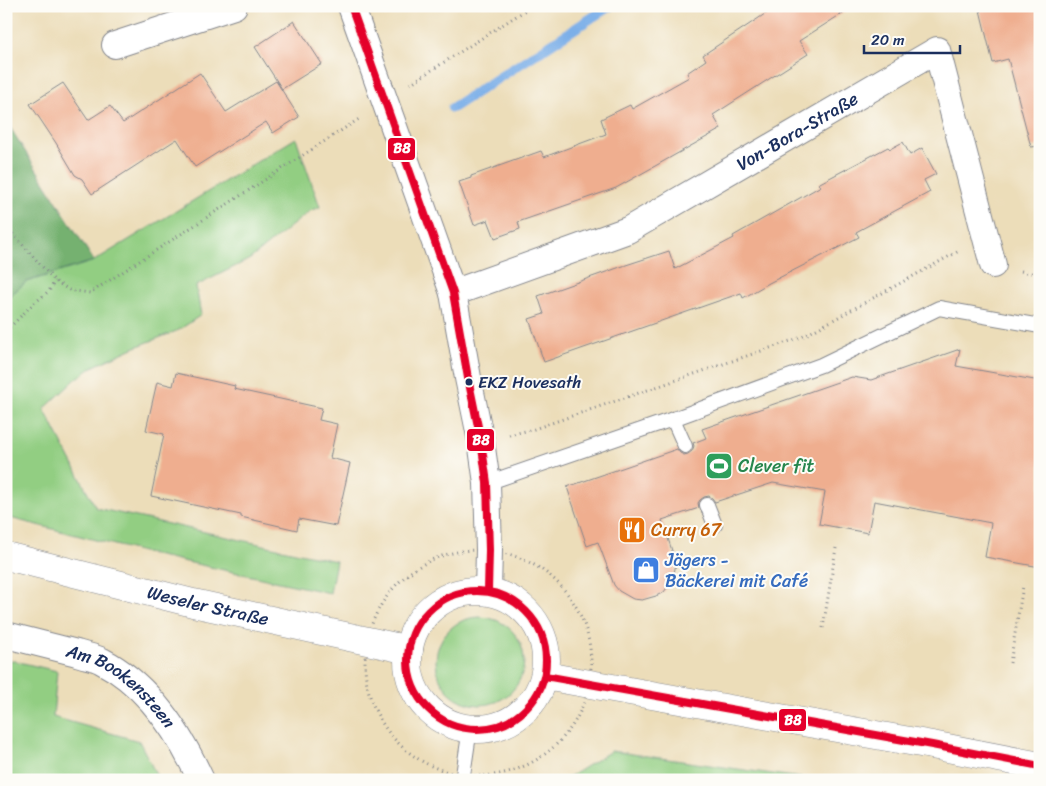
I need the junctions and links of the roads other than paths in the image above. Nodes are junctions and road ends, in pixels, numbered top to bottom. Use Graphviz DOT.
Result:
graph roads {
  1 [pos="234,6"];
  2 [pos="351,6"];
  3 [pos="115,46"];
  4 [pos="993,265"];
  5 [pos="453,292"];
  6 [pos="1040,326"];
  7 [pos="674,419"];
  8 [pos="685,446"];
  9 [pos="487,483"];
  10 [pos="707,505"];
  11 [pos="715,525"];
  12 [pos="6,556"];
  13 [pos="488,591"];
  14 [pos="6,635"];
  15 [pos="409,650"];
  16 [pos="545,676"];
  17 [pos="470,728"];
  18 [pos="1040,766"];
  19 [pos="462,776"];
  20 [pos="201,780"];
  1 -- 3 [label="street"];
  2 -- 5 [label="street"];
  4 -- 5 [label="street, Von-Bora-Straße"];
  5 -- 9 [label="street"];
  6 -- 7 [label="lane"];
  7 -- 8 [label="lane"];
  7 -- 9 [label="lane"];
  9 -- 13 [label="street"];
  10 -- 11 [label="lane"];
  12 -- 15 [label="street, Weseler Straße"];
  13 -- 15 [label="street"];
  13 -- 16 [label="street"];
  14 -- 20 [label="street, Am Bookensteen"];
  15 -- 17 [label="street"];
  16 -- 17 [label="street"];
  16 -- 18 [label="street"];
  17 -- 19 [label="lane"];
}
